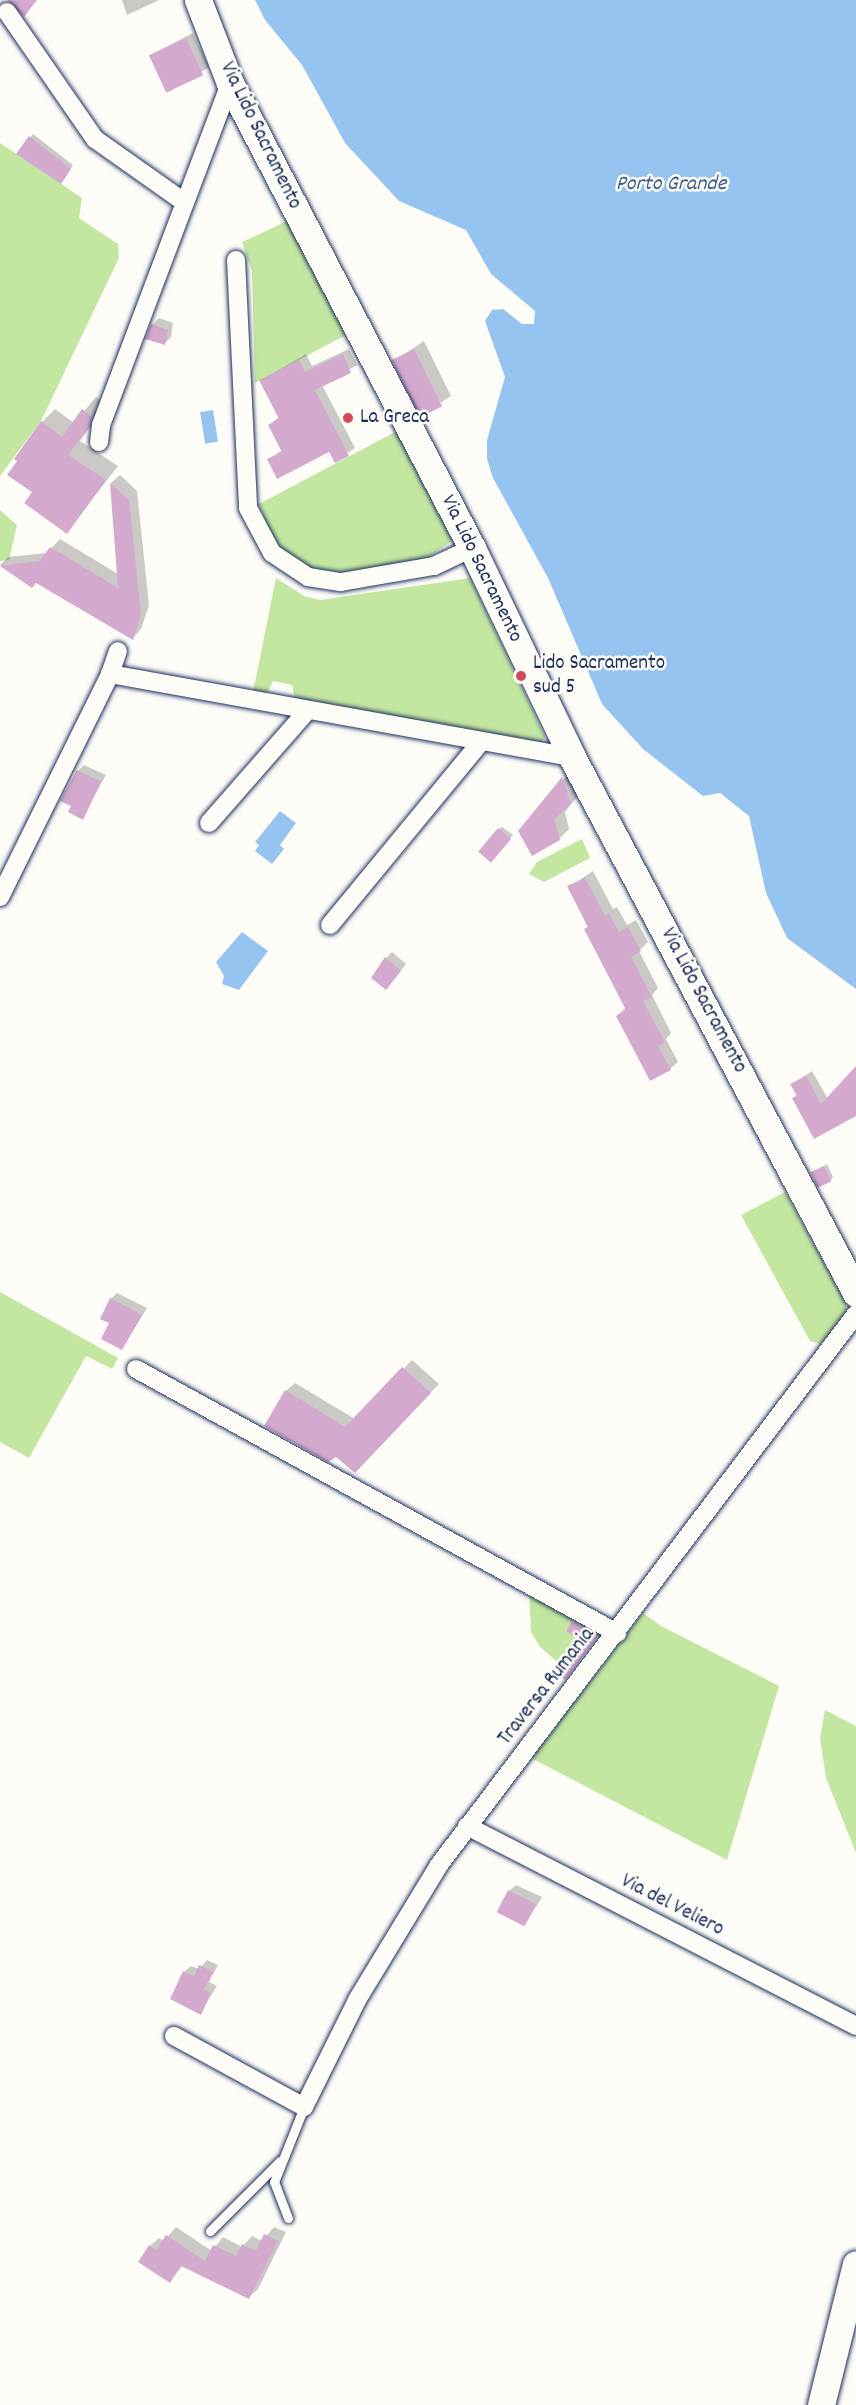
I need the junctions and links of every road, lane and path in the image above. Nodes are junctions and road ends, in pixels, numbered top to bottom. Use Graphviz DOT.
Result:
graph roads {
  1 [pos="198,0"];
  2 [pos="7,12"];
  3 [pos="230,82"];
  4 [pos="184,202"];
  5 [pos="236,260"];
  6 [pos="99,442"];
  7 [pos="472,548"];
  8 [pos="118,651"];
  9 [pos="110,674"];
  10 [pos="307,711"];
  11 [pos="480,742"];
  12 [pos="572,757"];
  13 [pos="209,823"];
  14 [pos="1,889"];
  15 [pos="330,925"];
  16 [pos="856,1293"];
  17 [pos="856,1314"];
  18 [pos="136,1369"];
  19 [pos="617,1633"];
  20 [pos="467,1826"];
  21 [pos="856,2026"];
  22 [pos="174,2036"];
  23 [pos="304,2108"];
  24 [pos="281,2160"];
  25 [pos="288,2218"];
  26 [pos="210,2231"];
  27 [pos="856,2264"];
  28 [pos="822,2405"];
  1 -- 3 [label="street, Via Lido Sacramento"];
  2 -- 4 [label="street"];
  3 -- 4 [label="street"];
  3 -- 7 [label="street, Via Lido Sacramento"];
  4 -- 6 [label="street"];
  5 -- 7 [label="street"];
  7 -- 12 [label="street, Via Lido Sacramento"];
  8 -- 9 [label="street"];
  9 -- 10 [label="street"];
  9 -- 14 [label="street"];
  10 -- 11 [label="street"];
  10 -- 13 [label="street"];
  11 -- 12 [label="street"];
  11 -- 15 [label="street"];
  12 -- 16 [label="street, Via Lido Sacramento"];
  17 -- 19 [label="street, Traversa Rumania"];
  18 -- 19 [label="street"];
  19 -- 20 [label="street, Traversa Rumania"];
  20 -- 21 [label="street, Via del Veliero"];
  20 -- 23 [label="street, Traversa Rumania"];
  22 -- 23 [label="street"];
  23 -- 24 [label="lane"];
  24 -- 25 [label="lane"];
  24 -- 26 [label="lane"];
  27 -- 28 [label="street"];
}
